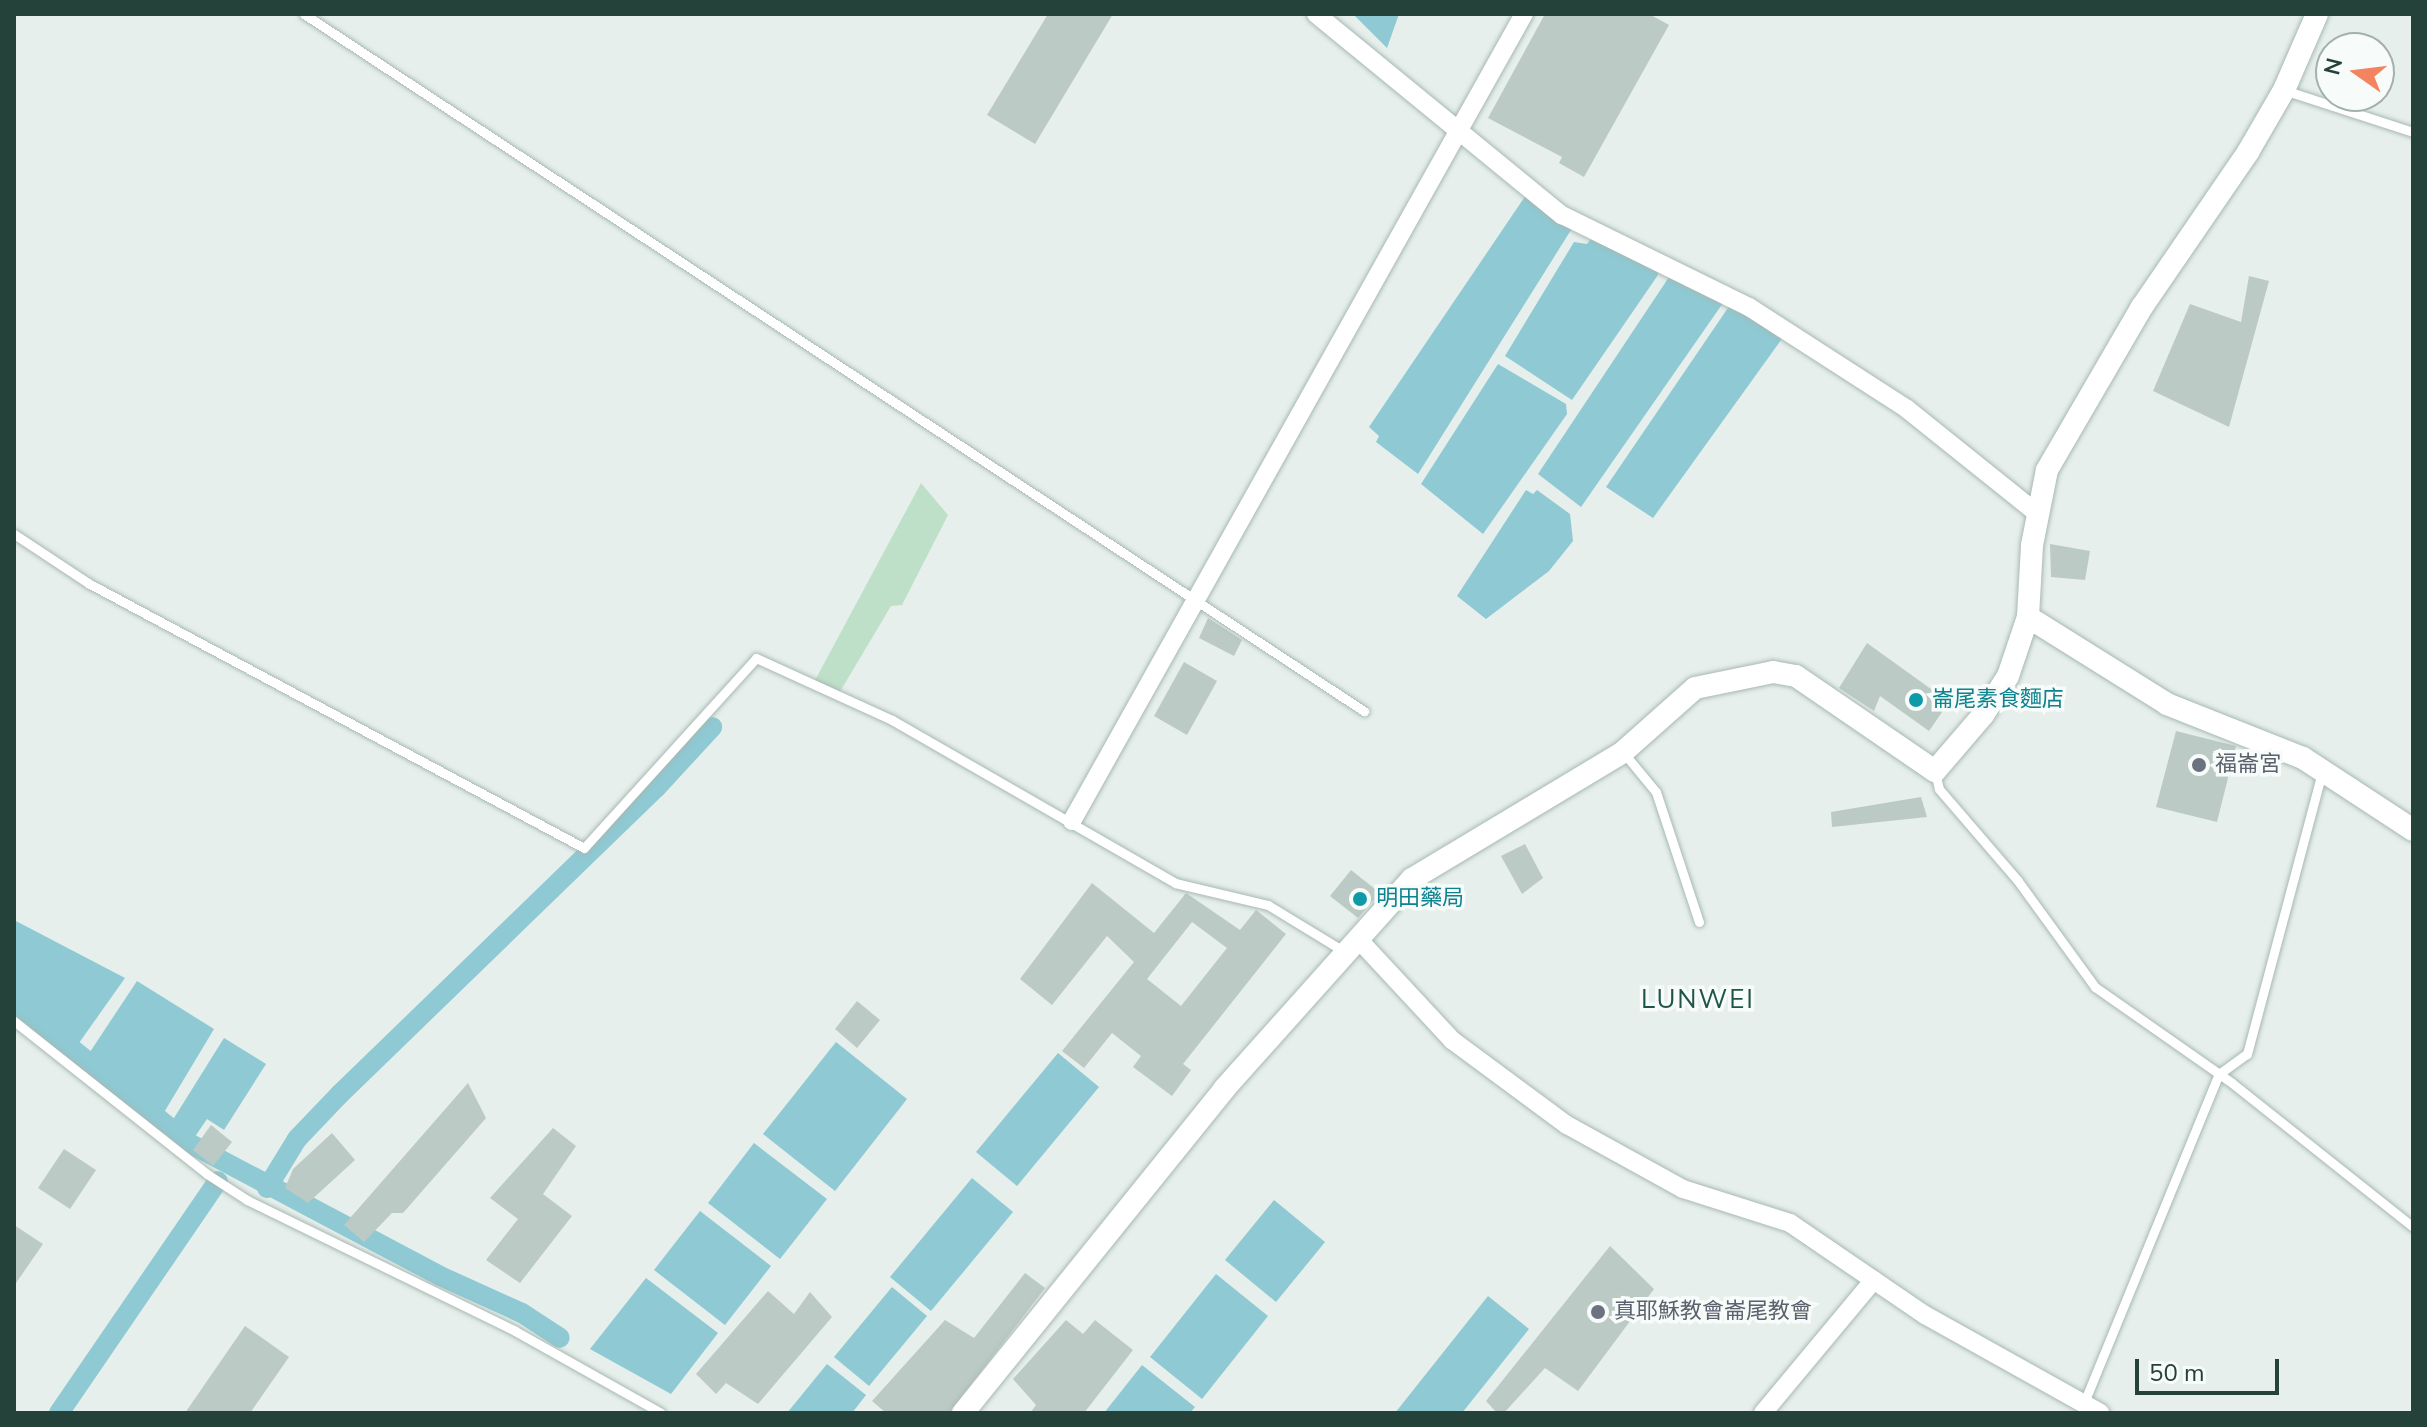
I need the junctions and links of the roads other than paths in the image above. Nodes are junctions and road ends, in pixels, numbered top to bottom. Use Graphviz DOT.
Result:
graph roads {
  1 [pos="304,14"];
  2 [pos="1316,14"];
  3 [pos="1524,14"];
  4 [pos="2317,14"];
  5 [pos="2284,90"];
  6 [pos="2413,132"];
  7 [pos="1458,135"];
  8 [pos="2037,513"];
  9 [pos="14,534"];
  10 [pos="1196,600"];
  11 [pos="2028,617"];
  12 [pos="1364,711"];
  13 [pos="1623,752"];
  14 [pos="1935,771"];
  15 [pos="2322,772"];
  16 [pos="1072,821"];
  17 [pos="2413,830"];
  18 [pos="1699,922"];
  19 [pos="1354,947"];
  20 [pos="14,1021"];
  21 [pos="2219,1074"];
  22 [pos="2413,1227"];
  23 [pos="1874,1280"];
  24 [pos="2092,1409"];
  25 [pos="661,1413"];
  26 [pos="963,1413"];
  27 [pos="1763,1413"];
  1 -- 10 [label="lane"];
  2 -- 7 [label="street"];
  3 -- 7 [label="street"];
  4 -- 5 [label="street"];
  5 -- 6 [label="lane"];
  5 -- 8 [label="street"];
  7 -- 8 [label="street"];
  7 -- 10 [label="street"];
  8 -- 11 [label="street"];
  9 -- 16 [label="lane"];
  10 -- 12 [label="lane"];
  10 -- 16 [label="street"];
  11 -- 14 [label="street"];
  11 -- 15 [label="street"];
  13 -- 14 [label="street"];
  13 -- 18 [label="lane"];
  13 -- 19 [label="street"];
  14 -- 21 [label="lane"];
  15 -- 17 [label="street"];
  15 -- 21 [label="lane"];
  16 -- 19 [label="lane"];
  19 -- 23 [label="street"];
  19 -- 26 [label="street"];
  20 -- 25 [label="lane"];
  21 -- 22 [label="lane"];
  21 -- 24 [label="lane"];
  23 -- 24 [label="street"];
  23 -- 27 [label="street"];
}
